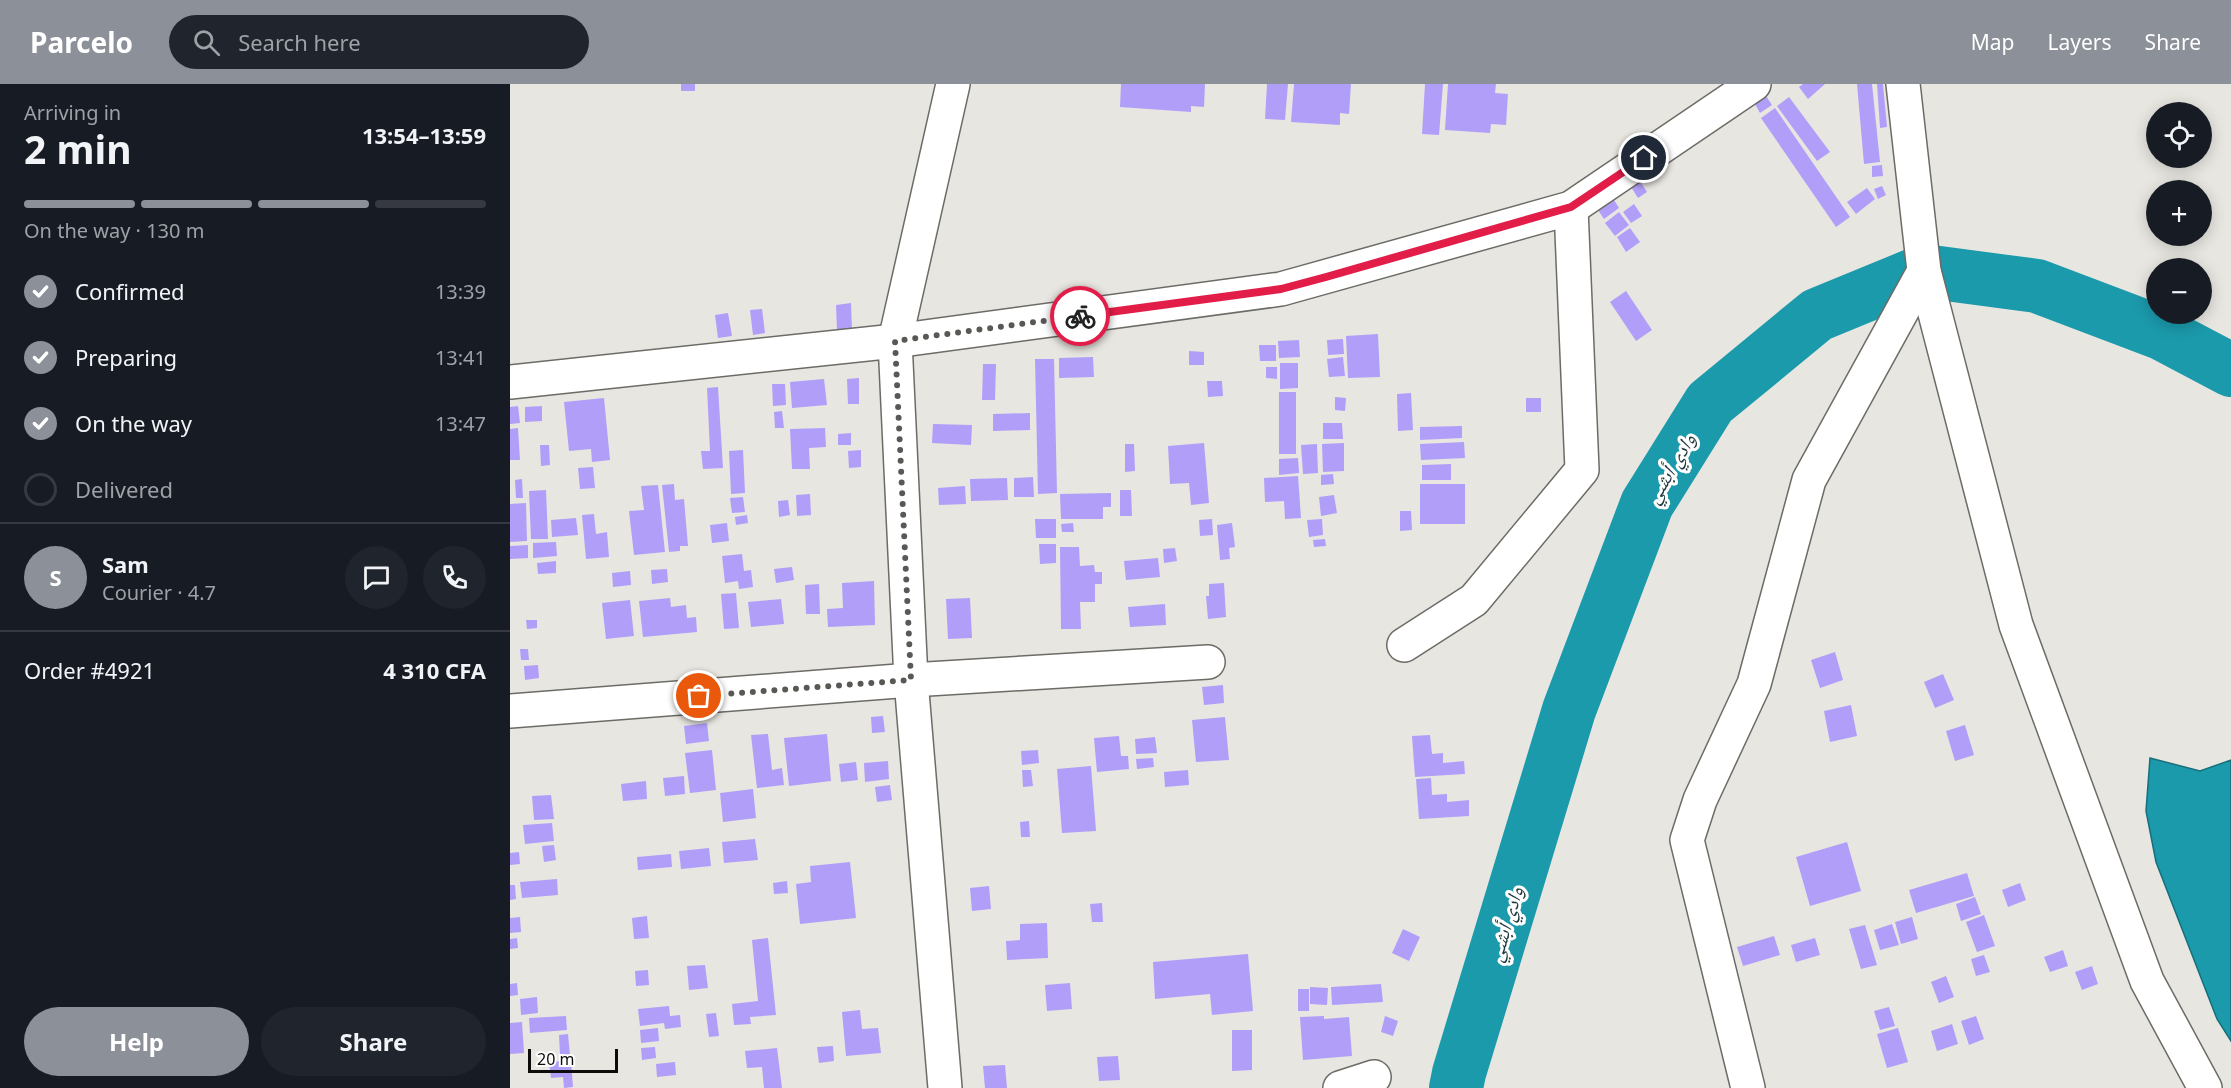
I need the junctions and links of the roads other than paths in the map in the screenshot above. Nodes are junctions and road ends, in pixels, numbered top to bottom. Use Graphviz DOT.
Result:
graph roads {
  1 [pos="953,84"];
  2 [pos="1754,84"];
  3 [pos="1903,84"];
  4 [pos="1571,207"];
  5 [pos="1924,271"];
  6 [pos="895,341"];
  7 [pos="510,382"];
  8 [pos="1404,645"];
  9 [pos="1208,662"];
  10 [pos="911,680"];
  11 [pos="510,711"];
  12 [pos="1374,1077"];
  13 [pos="945,1088"];
  14 [pos="1340,1088"];
  15 [pos="1748,1088"];
  16 [pos="2205,1088"];
  1 -- 6 [label="street"];
  2 -- 4 [label="street"];
  3 -- 5 [label="street"];
  4 -- 6 [label="street"];
  4 -- 8 [label="street"];
  5 -- 15 [label="street"];
  5 -- 16 [label="street"];
  6 -- 7 [label="street"];
  6 -- 10 [label="street"];
  9 -- 10 [label="street"];
  10 -- 11 [label="street"];
  10 -- 13 [label="street"];
  12 -- 14 [label="street"];
}
